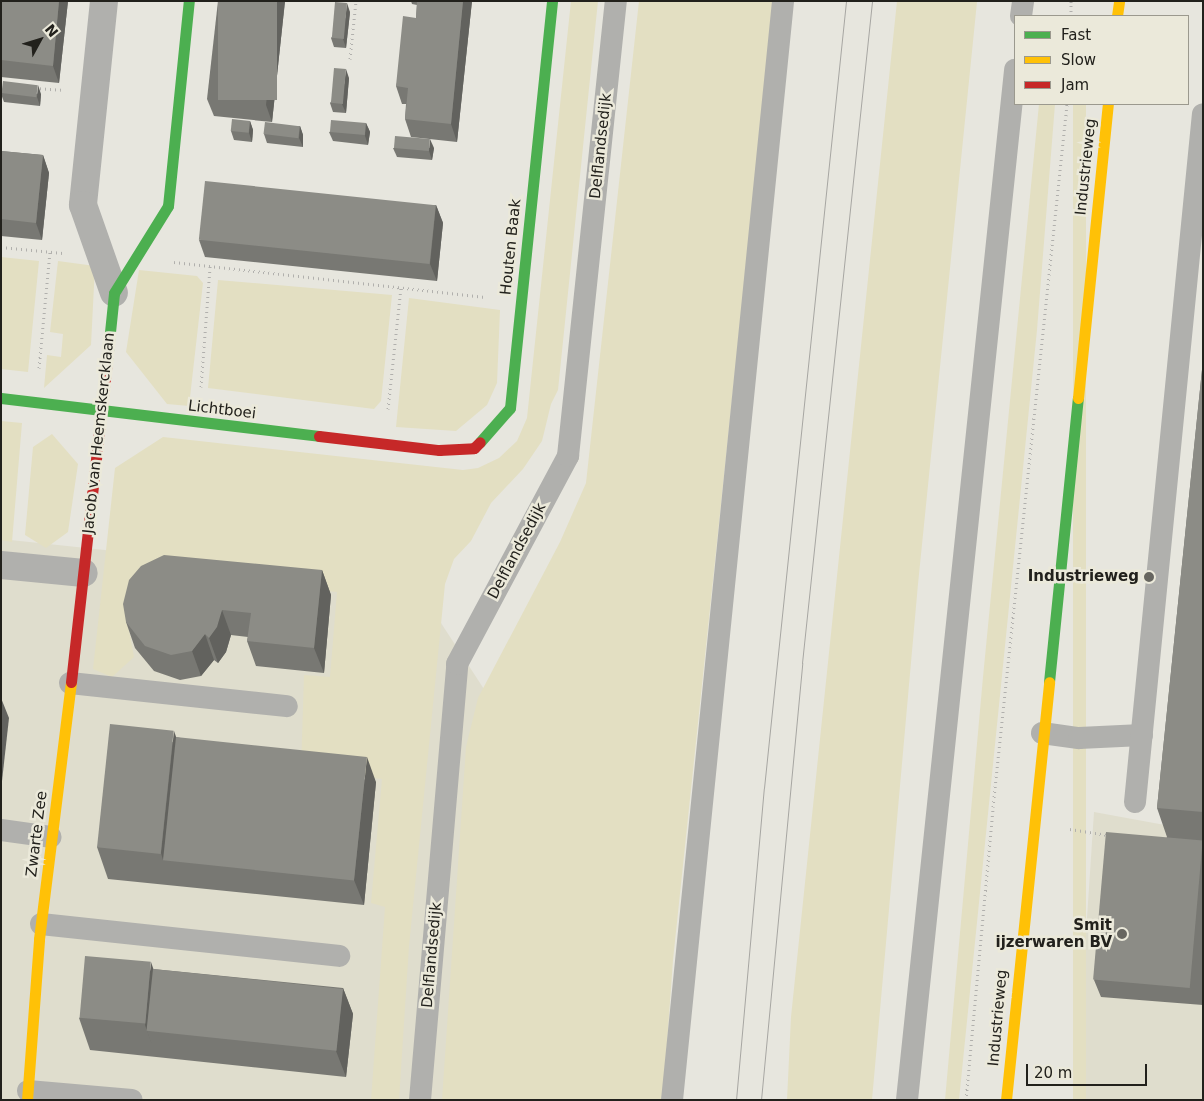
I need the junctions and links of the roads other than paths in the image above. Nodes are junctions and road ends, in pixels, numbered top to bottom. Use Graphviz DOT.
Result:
graph roads {
  1 [pos="104,1"];
  2 [pos="189,1"];
  3 [pos="552,1"];
  4 [pos="616,1"];
  5 [pos="783,1"];
  6 [pos="1022,1"];
  7 [pos="1119,1"];
  8 [pos="1021,15"];
  9 [pos="1117,15"];
  10 [pos="1014,80"];
  11 [pos="1108,105"];
  12 [pos="1203,114"];
  13 [pos="114,293"];
  14 [pos="1,398"];
  15 [pos="100,409"];
  16 [pos="439,450"];
  17 [pos="1,565"];
  18 [pos="84,573"];
  19 [pos="70,683"];
  20 [pos="287,706"];
  21 [pos="1042,733"];
  22 [pos="1142,735"];
  23 [pos="1135,802"];
  24 [pos="1,830"];
  25 [pos="51,837"];
  26 [pos="41,924"];
  27 [pos="339,956"];
  28 [pos="28,1095"];
  29 [pos="132,1100"];
  30 [pos="420,1100"];
  31 [pos="672,1100"];
  32 [pos="907,1100"];
  33 [pos="1006,1100"];
  1 -- 13 [label="street, Jacob van Heemskercklaan"];
  2 -- 13 [label="street, Jacob van Heemskercklaan"];
  3 -- 16 [label="street, Houten Baak"];
  4 -- 30 [label="lane, Delflandsedijk"];
  5 -- 31 [label="lane"];
  6 -- 8 [label="lane"];
  7 -- 9 [label="street"];
  10 -- 32 [label="lane"];
  11 -- 21 [label="street, Industrieweg"];
  12 -- 22 [label="lane"];
  13 -- 15 [label="street, Jacob van Heemskercklaan"];
  14 -- 15 [label="street, Lichtboei"];
  15 -- 16 [label="street, Lichtboei"];
  15 -- 18 [label="street, Jacob van Heemskercklaan"];
  17 -- 18 [label="street"];
  18 -- 19 [label="street, Zwarte Zee"];
  19 -- 20 [label="lane"];
  19 -- 25 [label="street, Zwarte Zee"];
  21 -- 22 [label="lane"];
  21 -- 33 [label="street, Industrieweg"];
  22 -- 23 [label="lane"];
  24 -- 25 [label="lane"];
  25 -- 26 [label="street, Zwarte Zee"];
  26 -- 27 [label="lane"];
  26 -- 28 [label="street, Zwarte Zee"];
  28 -- 29 [label="lane"];
}
